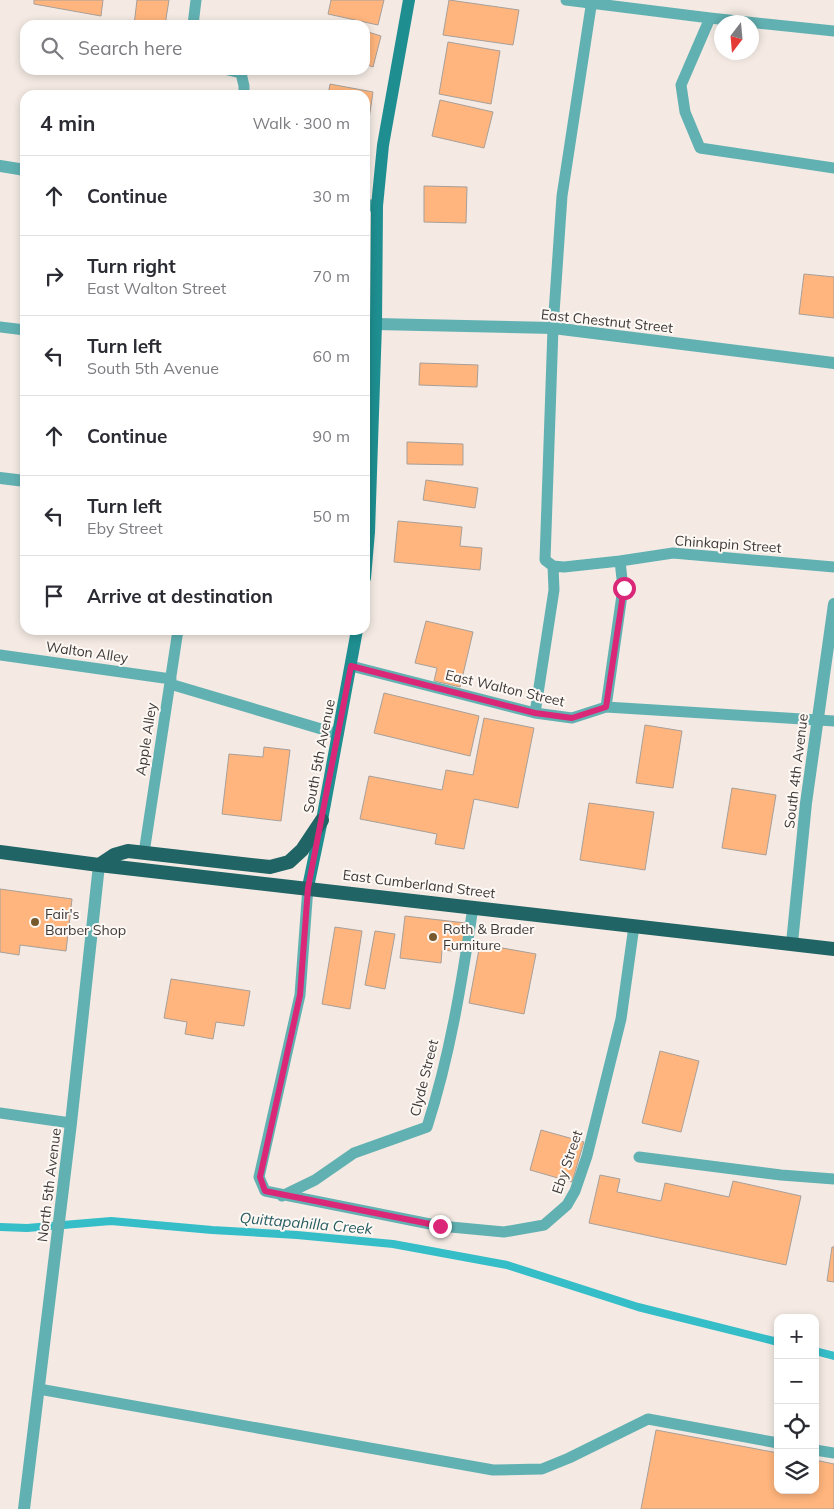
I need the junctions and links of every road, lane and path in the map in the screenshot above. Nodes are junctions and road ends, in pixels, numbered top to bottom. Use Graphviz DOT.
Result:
graph roads {
  1 [pos="196,0"];
  2 [pos="409,0"];
  3 [pos="566,0"];
  4 [pos="591,2"];
  5 [pos="710,18"];
  6 [pos="194,20"];
  7 [pos="834,31"];
  8 [pos="241,75"];
  9 [pos="244,90"];
  10 [pos="0,166"];
  11 [pos="834,168"];
  12 [pos="20,169"];
  13 [pos="371,205"];
  14 [pos="376,324"];
  15 [pos="0,327"];
  16 [pos="553,328"];
  17 [pos="20,329"];
  18 [pos="834,363"];
  19 [pos="370,463"];
  20 [pos="0,478"];
  21 [pos="20,480"];
  22 [pos="620,561"];
  23 [pos="553,566"];
  24 [pos="834,567"];
  25 [pos="834,604"];
  26 [pos="177,635"];
  27 [pos="356,635"];
  28 [pos="0,655"];
  29 [pos="351,666"];
  30 [pos="170,682"];
  31 [pos="606,707"];
  32 [pos="535,713"];
  33 [pos="818,719"];
  34 [pos="834,721"];
  35 [pos="338,734"];
  36 [pos="322,820"];
  37 [pos="0,852"];
  38 [pos="144,853"];
  39 [pos="100,865"];
  40 [pos="308,888"];
  41 [pos="472,907"];
  42 [pos="634,926"];
  43 [pos="792,943"];
  44 [pos="834,949"];
  45 [pos="0,1113"];
  46 [pos="72,1123"];
  47 [pos="639,1157"];
  48 [pos="834,1178"];
  49 [pos="282,1196"];
  50 [pos="39,1389"];
  51 [pos="774,1442"];
  52 [pos="819,1451"];
  53 [pos="834,1453"];
  54 [pos="24,1509"];
  1 -- 6 [label="lane"];
  2 -- 13 [label="main road"];
  3 -- 4 [label="lane"];
  4 -- 5 [label="lane"];
  4 -- 16 [label="lane"];
  5 -- 7 [label="lane"];
  5 -- 11 [label="lane"];
  8 -- 9 [label="lane"];
  10 -- 12 [label="street"];
  13 -- 14 [label="main road"];
  14 -- 16 [label="street, East Chestnut Street"];
  14 -- 19 [label="main road"];
  15 -- 17 [label="lane"];
  16 -- 18 [label="street, East Chestnut Street"];
  16 -- 23 [label="lane"];
  20 -- 21 [label="street"];
  22 -- 23 [label="lane, Chinkapin Street"];
  22 -- 24 [label="lane, Chinkapin Street"];
  22 -- 31 [label="lane"];
  23 -- 32 [label="lane"];
  25 -- 33 [label="street, South 4th Avenue"];
  26 -- 30 [label="lane, Apple Alley"];
  27 -- 29 [label="main road, South 5th Avenue"];
  28 -- 30 [label="lane, Walton Alley"];
  29 -- 32 [label="lane, East Walton Street"];
  29 -- 35 [label="main road, South 5th Avenue"];
  30 -- 35 [label="lane, Walton Alley"];
  30 -- 38 [label="lane, Apple Alley"];
  31 -- 32 [label="lane, East Walton Street"];
  31 -- 33 [label="lane, East Walton Street"];
  33 -- 34 [label="lane, East Walton Street"];
  33 -- 43 [label="street, South 4th Avenue"];
  35 -- 36 [label="main road, South 5th Avenue"];
  36 -- 38 [label="highway"];
  36 -- 40 [label="main road, South 5th Avenue"];
  37 -- 39 [label="highway, East Cumberland Street"];
  38 -- 39 [label="highway"];
  39 -- 40 [label="highway, East Cumberland Street"];
  39 -- 46 [label="street, North 5th Avenue"];
  40 -- 41 [label="highway, East Cumberland Street"];
  40 -- 49 [label="lane"];
  41 -- 42 [label="highway, East Cumberland Street"];
  41 -- 49 [label="lane, Clyde Street"];
  42 -- 43 [label="highway, East Cumberland Street"];
  42 -- 49 [label="lane, Eby Street"];
  43 -- 44 [label="highway, East Cumberland Street"];
  45 -- 46 [label="lane"];
  46 -- 50 [label="street, North 5th Avenue"];
  47 -- 48 [label="lane"];
  50 -- 51 [label="lane"];
  50 -- 54 [label="street, North 5th Avenue"];
  52 -- 53 [label="lane"];
}
